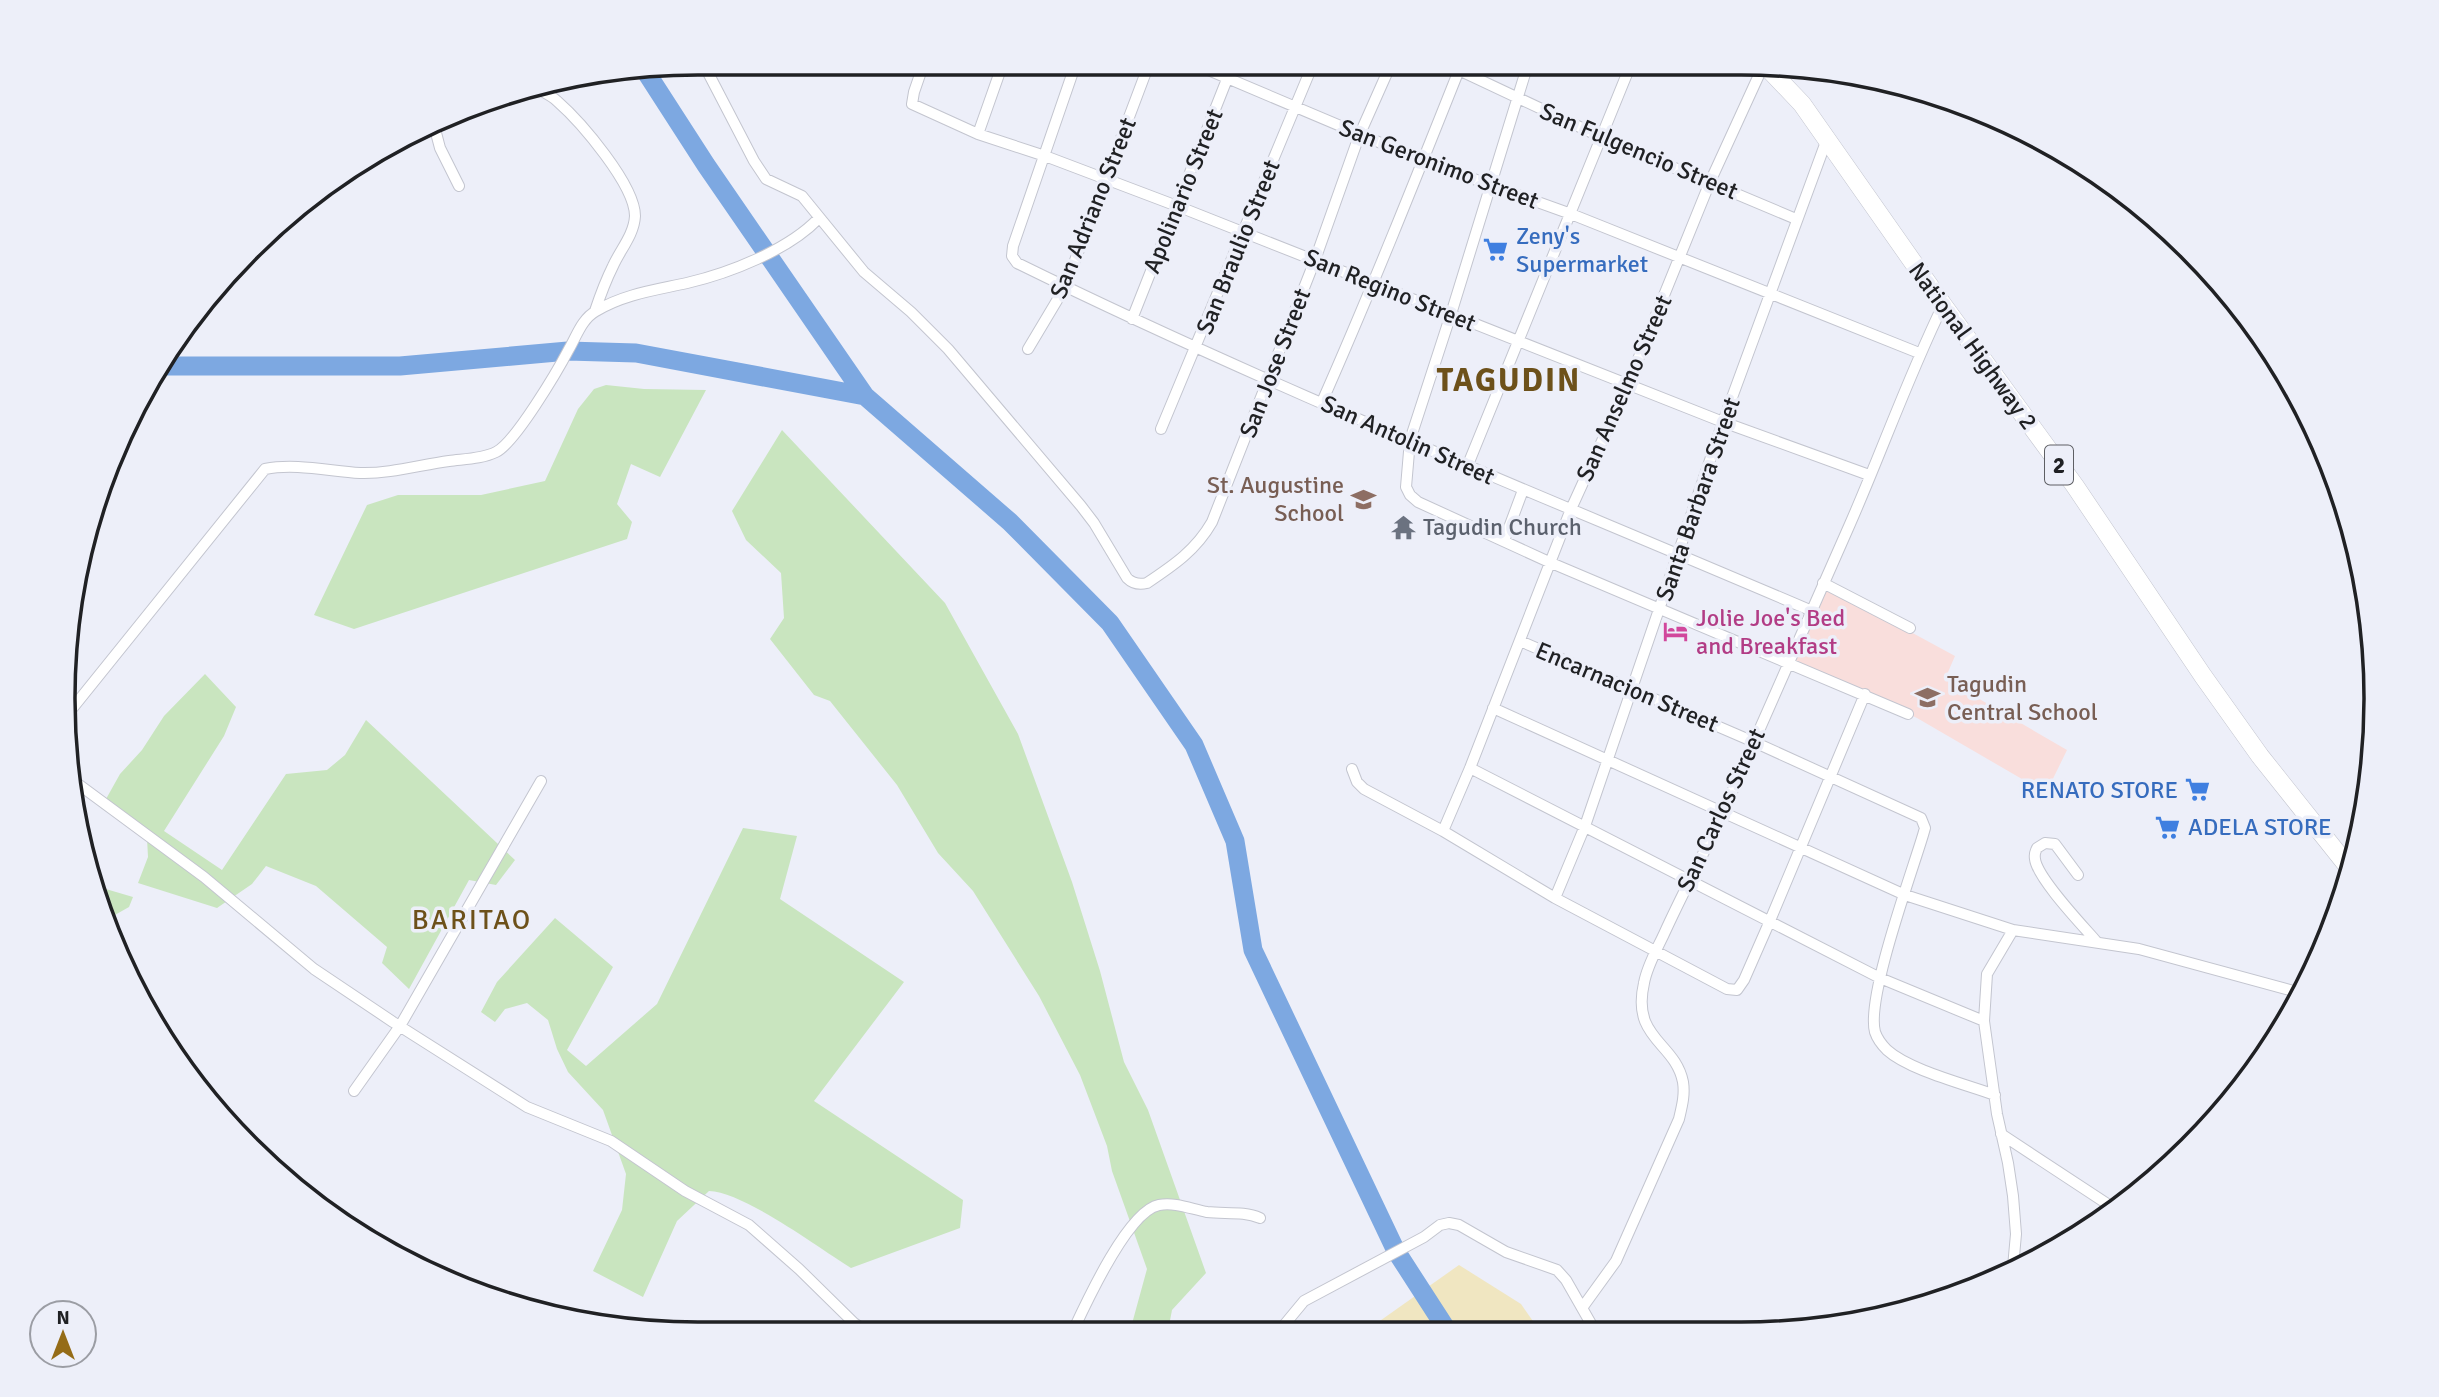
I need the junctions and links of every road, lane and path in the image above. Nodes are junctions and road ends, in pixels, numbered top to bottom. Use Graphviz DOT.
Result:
graph roads {
  1 [pos="708,75"];
  2 [pos="920,75"];
  3 [pos="999,75"];
  4 [pos="1072,75"];
  5 [pos="1145,75"];
  6 [pos="1221,75"];
  7 [pos="1229,75"];
  8 [pos="1308,75"];
  9 [pos="1386,75"];
  10 [pos="1457,75"];
  11 [pos="1475,75"];
  12 [pos="1524,75"];
  13 [pos="1626,75"];
  14 [pos="1759,76"];
  15 [pos="1776,77"];
  16 [pos="1228,78"];
  17 [pos="546,94"];
  18 [pos="1517,98"];
  19 [pos="1295,107"];
  20 [pos="436,134"];
  21 [pos="978,134"];
  22 [pos="1359,136"];
  23 [pos="1601,137"];
  24 [pos="1827,139"];
  25 [pos="1045,156"];
  26 [pos="1421,160"];
  27 [pos="1106,179"];
  28 [pos="1710,182"];
  29 [pos="1492,184"];
  30 [pos="459,187"];
  31 [pos="1177,206"];
  32 [pos="1571,214"];
  33 [pos="818,219"];
  34 [pos="1796,219"];
  35 [pos="1243,231"];
  36 [pos="1680,257"];
  37 [pos="1315,260"];
  38 [pos="1374,284"];
  39 [pos="1065,287"];
  40 [pos="1770,293"];
  41 [pos="1943,304"];
  42 [pos="594,311"];
  43 [pos="1451,314"];
  44 [pos="1132,319"];
  45 [pos="1519,340"];
  46 [pos="1197,347"];
  47 [pos="1028,349"];
  48 [pos="1919,354"];
  49 [pos="1269,379"];
  50 [pos="1628,384"];
  51 [pos="1322,402"];
  52 [pos="1723,422"];
  53 [pos="1161,429"];
  54 [pos="1410,440"];
  55 [pos="1466,467"];
  56 [pos="1870,475"];
  57 [pos="1524,490"];
  58 [pos="1571,509"];
  59 [pos="1503,541"];
  60 [pos="1678,554"];
  61 [pos="1549,562"];
  62 [pos="1823,583"];
  63 [pos="1659,609"];
  64 [pos="1812,611"];
  65 [pos="1910,628"];
  66 [pos="1520,641"];
  67 [pos="1790,664"];
  68 [pos="1631,688"];
  69 [pos="1865,694"];
  70 [pos="75,705"];
  71 [pos="1493,708"];
  72 [pos="1908,714"];
  73 [pos="1754,742"];
  74 [pos="1606,758"];
  75 [pos="1470,768"];
  76 [pos="1352,769"];
  77 [pos="1830,777"];
  78 [pos="541,781"];
  79 [pos="82,787"];
  80 [pos="1723,812"];
  81 [pos="1585,827"];
  82 [pos="1443,831"];
  83 [pos="1800,848"];
  84 [pos="2343,860"];
  85 [pos="2078,875"];
  86 [pos="1688,880"];
  87 [pos="1905,895"];
  88 [pos="1555,898"];
  89 [pos="1769,923"];
  90 [pos="2013,930"];
  91 [pos="2096,942"];
  92 [pos="1655,952"];
  93 [pos="1880,978"];
  94 [pos="2290,990"];
  95 [pos="1984,1020"];
  96 [pos="400,1026"];
  97 [pos="354,1091"];
  98 [pos="1995,1095"];
  99 [pos="2001,1134"];
  100 [pos="2106,1203"];
  101 [pos="1260,1218"];
  102 [pos="2013,1258"];
  103 [pos="1582,1308"];
  104 [pos="854,1322"];
  105 [pos="1077,1322"];
  106 [pos="1287,1322"];
  107 [pos="1590,1322"];
  1 -- 33 [label="street"];
  2 -- 21 [label="street, San Regino Street"];
  3 -- 21 [label="street"];
  4 -- 25 [label="street"];
  5 -- 27 [label="street, San Adriano Street"];
  6 -- 16 [label="street, San Geronimo Street"];
  7 -- 16 [label="street, Apolinario Street"];
  8 -- 19 [label="street, San Braulio Street"];
  9 -- 22 [label="street, San Jose Street"];
  10 -- 26 [label="street"];
  11 -- 18 [label="street, San Fulgencio Street"];
  12 -- 18 [label="street"];
  13 -- 23 [label="street"];
  14 -- 28 [label="street, San Anselmo Street"];
  15 -- 24 [label="highway, National Highway 2 / 2"];
  16 -- 19 [label="street, San Geronimo Street"];
  16 -- 31 [label="street, Apolinario Street"];
  17 -- 42 [label="street"];
  18 -- 23 [label="street, San Fulgencio Street"];
  18 -- 29 [label="street"];
  19 -- 22 [label="street, San Geronimo Street"];
  19 -- 35 [label="street, San Braulio Street"];
  20 -- 30 [label="street"];
  21 -- 25 [label="street, San Regino Street"];
  22 -- 26 [label="street, San Geronimo Street"];
  22 -- 37 [label="street, San Jose Street"];
  23 -- 28 [label="street, San Fulgencio Street"];
  23 -- 32 [label="street"];
  24 -- 34 [label="street, Santa Barbara Street"];
  24 -- 41 [label="highway, National Highway 2 / 2"];
  25 -- 27 [label="street, San Regino Street"];
  25 -- 39 [label="street, San Antolin Street"];
  26 -- 29 [label="street, San Geronimo Street"];
  26 -- 38 [label="street"];
  27 -- 31 [label="street, San Regino Street"];
  27 -- 39 [label="street, San Adriano Street"];
  28 -- 34 [label="street, San Fulgencio Street"];
  28 -- 36 [label="street, San Anselmo Street"];
  29 -- 32 [label="street, San Geronimo Street"];
  29 -- 43 [label="street"];
  31 -- 35 [label="street, San Regino Street"];
  31 -- 44 [label="street, Apolinario Street"];
  32 -- 36 [label="street, San Geronimo Street"];
  32 -- 45 [label="street"];
  33 -- 42 [label="street"];
  33 -- 49 [label="street, San Jose Street"];
  34 -- 40 [label="street, Santa Barbara Street"];
  35 -- 37 [label="street, San Regino Street"];
  35 -- 46 [label="street, San Braulio Street"];
  36 -- 40 [label="street, San Geronimo Street"];
  36 -- 50 [label="street, San Anselmo Street"];
  37 -- 38 [label="street, San Regino Street"];
  37 -- 49 [label="street, San Jose Street"];
  38 -- 43 [label="street, San Regino Street"];
  38 -- 51 [label="street"];
  39 -- 44 [label="street, San Antolin Street"];
  39 -- 47 [label="street, San Adriano Street"];
  40 -- 48 [label="street, San Geronimo Street"];
  40 -- 52 [label="street, Santa Barbara Street"];
  41 -- 48 [label="street, San Carlos Street"];
  41 -- 84 [label="highway, National Highway 2 / 2"];
  42 -- 70 [label="street"];
  43 -- 45 [label="street, San Regino Street"];
  43 -- 54 [label="street"];
  44 -- 46 [label="street, San Antolin Street"];
  45 -- 50 [label="street, San Regino Street"];
  45 -- 55 [label="street"];
  46 -- 49 [label="street, San Antolin Street"];
  46 -- 53 [label="street, San Braulio Street"];
  48 -- 56 [label="street, San Carlos Street"];
  49 -- 51 [label="street, San Antolin Street"];
  50 -- 52 [label="street, San Regino Street"];
  50 -- 58 [label="street, San Anselmo Street"];
  51 -- 54 [label="street, San Antolin Street"];
  52 -- 56 [label="street, San Regino Street"];
  52 -- 60 [label="street, Santa Barbara Street"];
  54 -- 55 [label="street, San Antolin Street"];
  54 -- 59 [label="street"];
  55 -- 57 [label="street, San Antolin Street"];
  56 -- 62 [label="street, San Carlos Street"];
  57 -- 58 [label="street, San Antolin Street"];
  57 -- 59 [label="street"];
  58 -- 60 [label="street, San Antolin Street"];
  58 -- 61 [label="street, San Anselmo Street"];
  59 -- 61 [label="street"];
  60 -- 63 [label="street, Santa Barbara Street"];
  60 -- 64 [label="street, San Antolin Street"];
  61 -- 63 [label="street"];
  61 -- 66 [label="street, San Anselmo Street"];
  62 -- 64 [label="street, San Carlos Street"];
  62 -- 65 [label="street"];
  63 -- 67 [label="street"];
  63 -- 68 [label="street, Santa Barbara Street"];
  64 -- 67 [label="street, San Carlos Street"];
  66 -- 68 [label="street, Encarnacion Street"];
  66 -- 71 [label="street, San Anselmo Street"];
  67 -- 69 [label="street"];
  67 -- 73 [label="street, San Carlos Street"];
  68 -- 73 [label="street, Encarnacion Street"];
  68 -- 74 [label="street, Santa Barbara Street"];
  69 -- 72 [label="street"];
  69 -- 77 [label="street"];
  71 -- 74 [label="street"];
  71 -- 75 [label="street, San Anselmo Street"];
  73 -- 77 [label="street, Encarnacion Street"];
  73 -- 80 [label="street, San Carlos Street"];
  74 -- 80 [label="street"];
  74 -- 81 [label="street, Santa Barbara Street"];
  75 -- 81 [label="street"];
  75 -- 82 [label="street, San Anselmo Street"];
  76 -- 82 [label="street"];
  77 -- 83 [label="street"];
  77 -- 87 [label="street, Encarnacion Street"];
  78 -- 96 [label="street"];
  79 -- 96 [label="street"];
  80 -- 83 [label="street"];
  80 -- 86 [label="street, San Carlos Street"];
  81 -- 86 [label="street"];
  81 -- 88 [label="street, Santa Barbara Street"];
  82 -- 88 [label="street"];
  83 -- 87 [label="street"];
  83 -- 89 [label="street"];
  85 -- 91 [label="street"];
  86 -- 89 [label="street"];
  86 -- 92 [label="street, San Carlos Street"];
  87 -- 90 [label="street"];
  87 -- 93 [label="street"];
  88 -- 92 [label="street"];
  89 -- 92 [label="street"];
  89 -- 93 [label="street"];
  90 -- 91 [label="street"];
  90 -- 95 [label="street"];
  91 -- 94 [label="street"];
  92 -- 103 [label="street, San Carlos Street"];
  93 -- 95 [label="street"];
  93 -- 98 [label="street"];
  95 -- 98 [label="street"];
  96 -- 97 [label="street"];
  96 -- 104 [label="street"];
  98 -- 99 [label="street"];
  99 -- 100 [label="street"];
  99 -- 102 [label="street"];
  101 -- 105 [label="street"];
  103 -- 106 [label="street"];
  103 -- 107 [label="street"];
}
